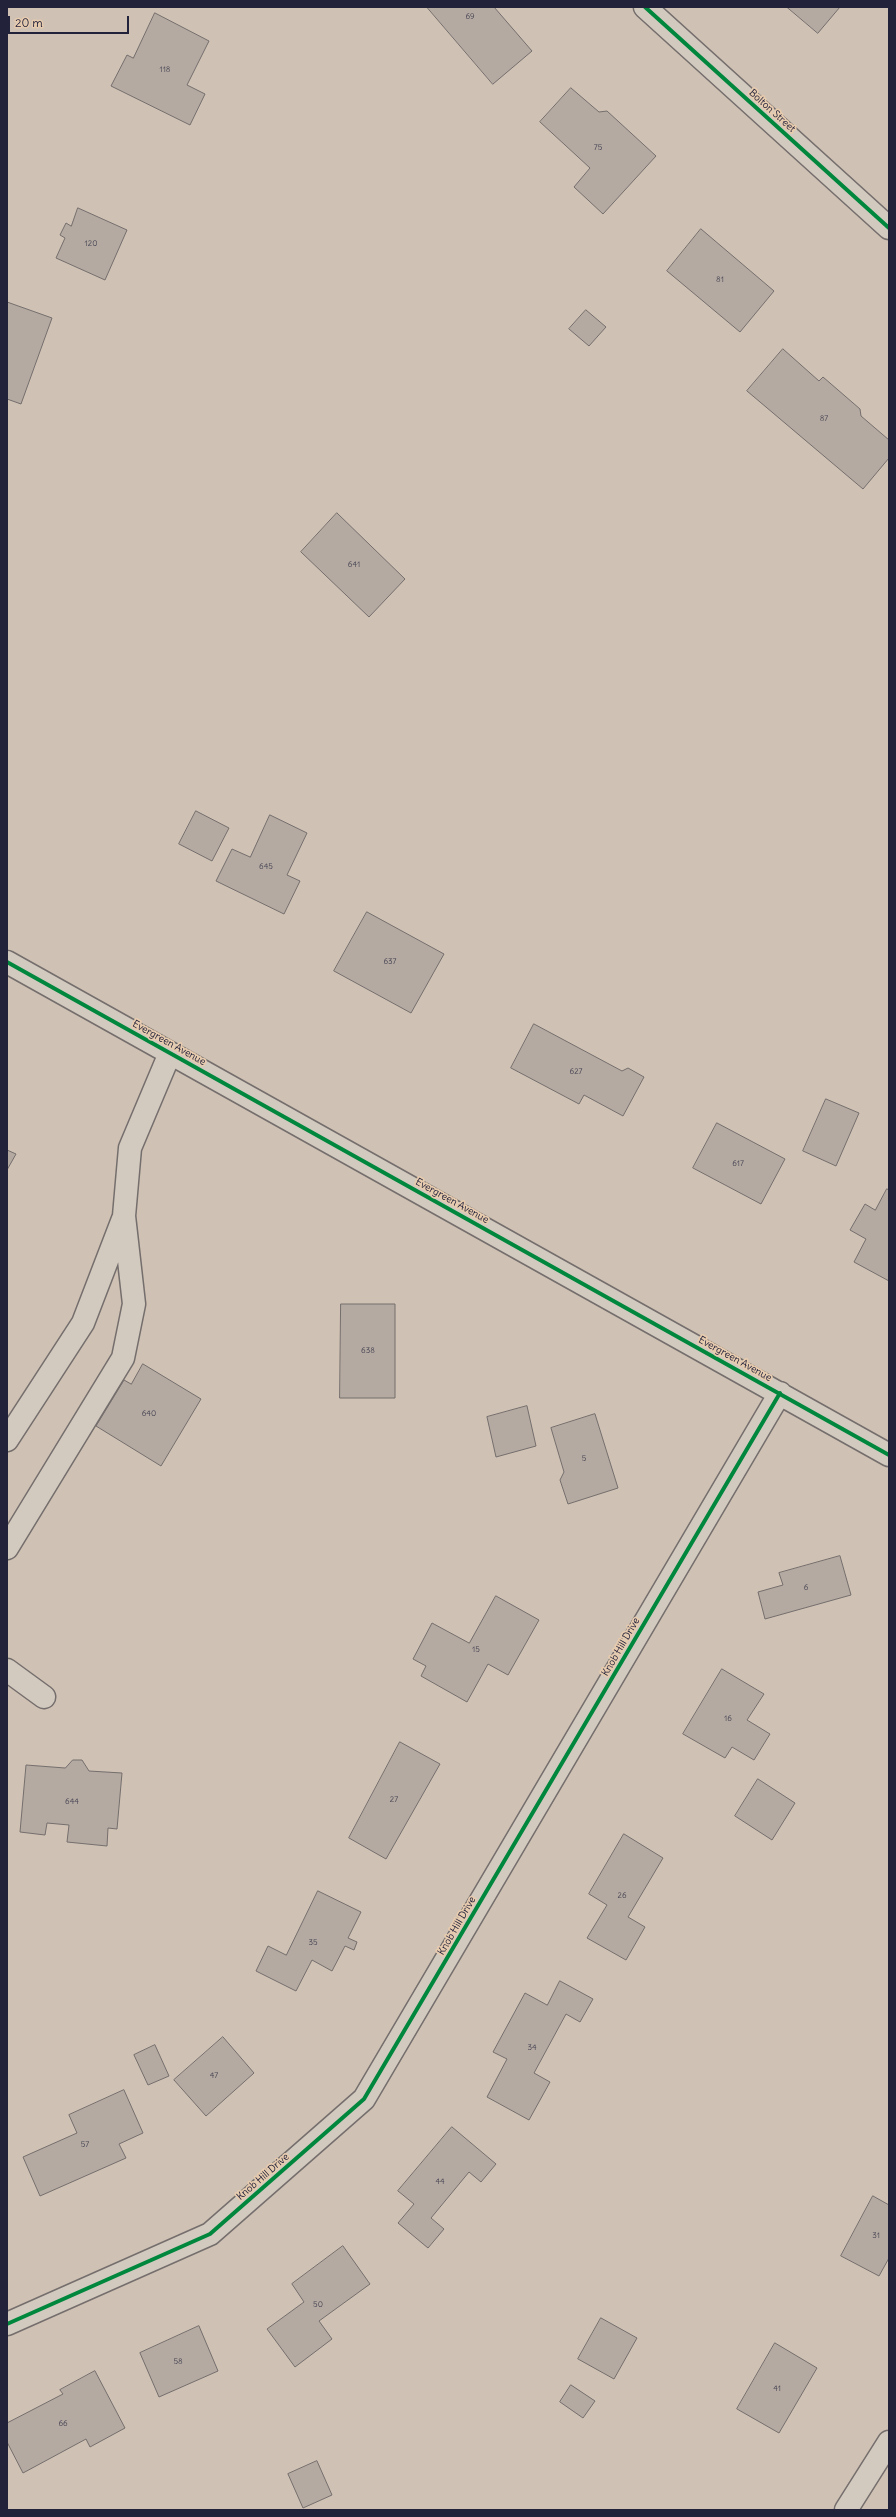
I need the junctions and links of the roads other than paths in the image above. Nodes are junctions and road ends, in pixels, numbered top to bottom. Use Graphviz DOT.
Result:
graph roads {
  1 [pos="645,7"];
  2 [pos="889,228"];
  3 [pos="7,962"];
  4 [pos="170,1053"];
  5 [pos="124,1216"];
  6 [pos="780,1393"];
  7 [pos="7,1440"];
  8 [pos="889,1455"];
  9 [pos="7,1548"];
  10 [pos="7,1670"];
  11 [pos="44,1697"];
  12 [pos="7,2324"];
  13 [pos="889,2442"];
  14 [pos="846,2510"];
  1 -- 2 [label="street, Bolton Street"];
  3 -- 4 [label="street, Evergreen Avenue"];
  4 -- 5 [label="street"];
  4 -- 6 [label="street, Evergreen Avenue"];
  5 -- 7 [label="street"];
  5 -- 9 [label="street"];
  6 -- 8 [label="street, Evergreen Avenue"];
  6 -- 12 [label="street, Knob Hill Drive"];
  10 -- 11 [label="street"];
  13 -- 14 [label="street"];
}
